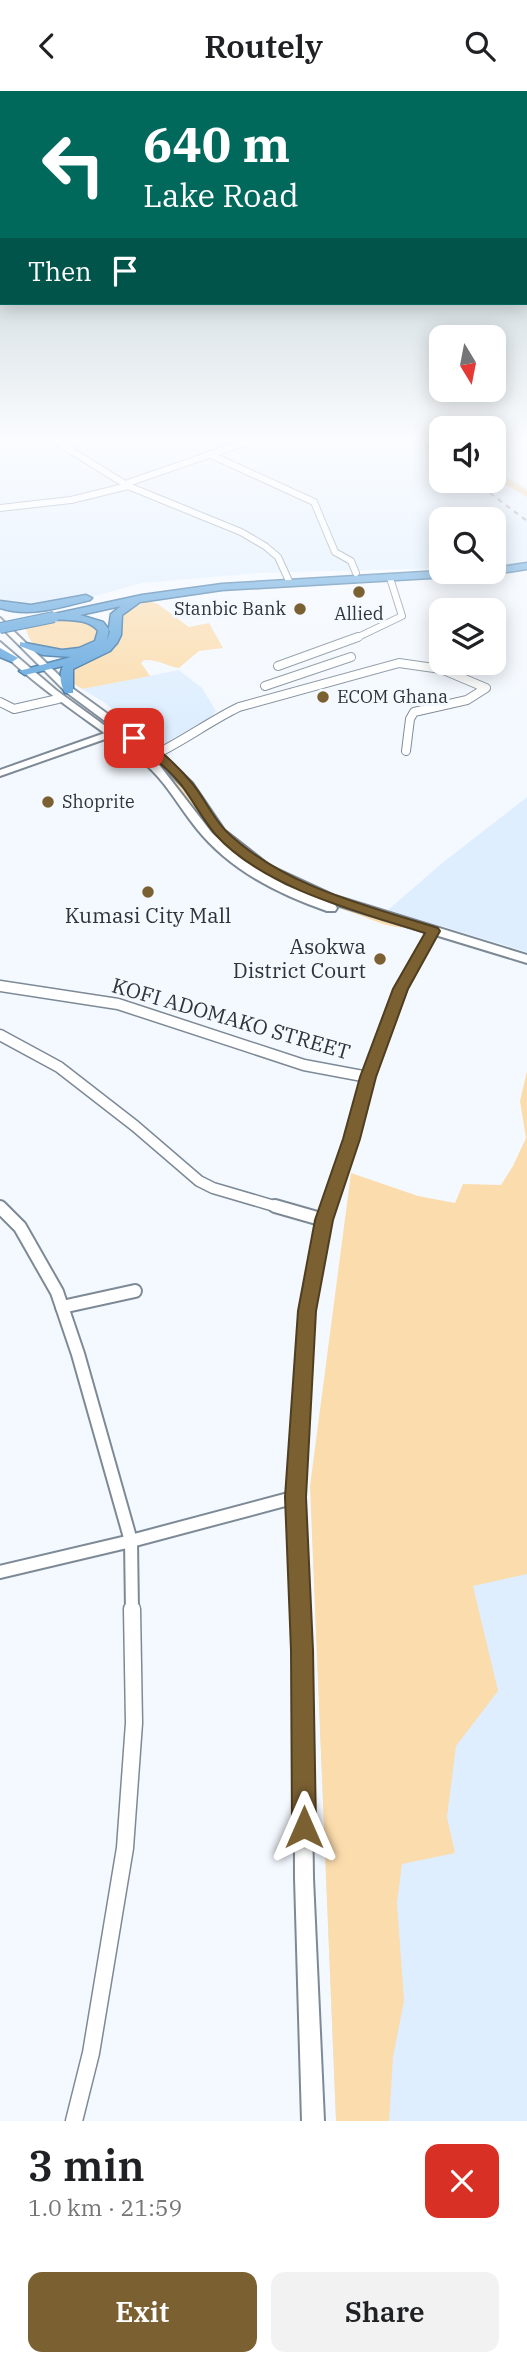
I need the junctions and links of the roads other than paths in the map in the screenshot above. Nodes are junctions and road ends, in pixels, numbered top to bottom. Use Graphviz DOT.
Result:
graph roads {
  1 [pos="246,535"];
  2 [pos="328,535"];
  3 [pos="527,565"];
  4 [pos="506,568"];
  5 [pos="429,571"];
  6 [pos="356,573"];
  7 [pos="429,575"];
  8 [pos="288,578"];
  9 [pos="390,578"];
  10 [pos="208,582"];
  11 [pos="142,599"];
  12 [pos="0,604"];
  13 [pos="57,616"];
  14 [pos="0,621"];
  15 [pos="0,628"];
  16 [pos="24,644"];
  17 [pos="0,645"];
  18 [pos="6,655"];
  19 [pos="302,657"];
  20 [pos="351,657"];
  21 [pos="80,658"];
  22 [pos="278,666"];
  23 [pos="44,667"];
  24 [pos="319,668"];
  25 [pos="24,671"];
  26 [pos="337,679"];
  27 [pos="265,686"];
  28 [pos="69,690"];
  29 [pos="58,699"];
  30 [pos="0,702"];
  31 [pos="121,730"];
  32 [pos="109,734"];
  33 [pos="405,751"];
  34 [pos="156,754"];
  35 [pos="0,773"];
  36 [pos="431,936"];
  37 [pos="527,959"];
  38 [pos="527,969"];
  39 [pos="0,986"];
  40 [pos="0,1035"];
  41 [pos="368,1077"];
  42 [pos="0,1207"];
  43 [pos="324,1220"];
  44 [pos="135,1291"];
  45 [pos="62,1307"];
  46 [pos="296,1497"];
  47 [pos="131,1541"];
  48 [pos="0,1572"];
  49 [pos="74,2121"];
  50 [pos="313,2121"];
  1 -- 8 [label="street"];
  2 -- 6 [label="street"];
  3 -- 4 [label="highway"];
  5 -- 6 [label="highway"];
  6 -- 8 [label="highway"];
  7 -- 9 [label="highway"];
  8 -- 9 [label="highway"];
  8 -- 10 [label="highway"];
  8 -- 11 [label="highway"];
  9 -- 19 [label="street"];
  10 -- 12 [label="highway"];
  10 -- 14 [label="highway"];
  11 -- 13 [label="highway"];
  11 -- 21 [label="highway"];
  13 -- 15 [label="highway, bridge"];
  13 -- 16 [label="highway"];
  14 -- 16 [label="main road"];
  16 -- 23 [label="main road"];
  17 -- 18 [label="main road"];
  18 -- 25 [label="main road"];
  19 -- 22 [label="street"];
  19 -- 24 [label="street"];
  20 -- 24 [label="street"];
  21 -- 23 [label="highway"];
  21 -- 28 [label="highway"];
  23 -- 25 [label="highway"];
  23 -- 28 [label="main road"];
  24 -- 26 [label="street"];
  24 -- 27 [label="street"];
  25 -- 29 [label="main road"];
  26 -- 33 [label="street"];
  26 -- 34 [label="street"];
  28 -- 31 [label="main road"];
  29 -- 30 [label="street"];
  29 -- 32 [label="main road"];
  31 -- 32 [label="street"];
  31 -- 34 [label="main road"];
  32 -- 35 [label="street"];
  32 -- 36 [label="main road"];
  34 -- 36 [label="main road"];
  36 -- 37 [label="main road"];
  36 -- 38 [label="main road"];
  36 -- 41 [label="street"];
  39 -- 41 [label="street, KOFI ADOMAKO STREET"];
  40 -- 43 [label="street"];
  41 -- 43 [label="street"];
  42 -- 45 [label="street"];
  43 -- 46 [label="street"];
  44 -- 45 [label="street"];
  45 -- 47 [label="street"];
  46 -- 47 [label="street"];
  46 -- 50 [label="street"];
  47 -- 48 [label="street"];
  47 -- 49 [label="street"];
}
